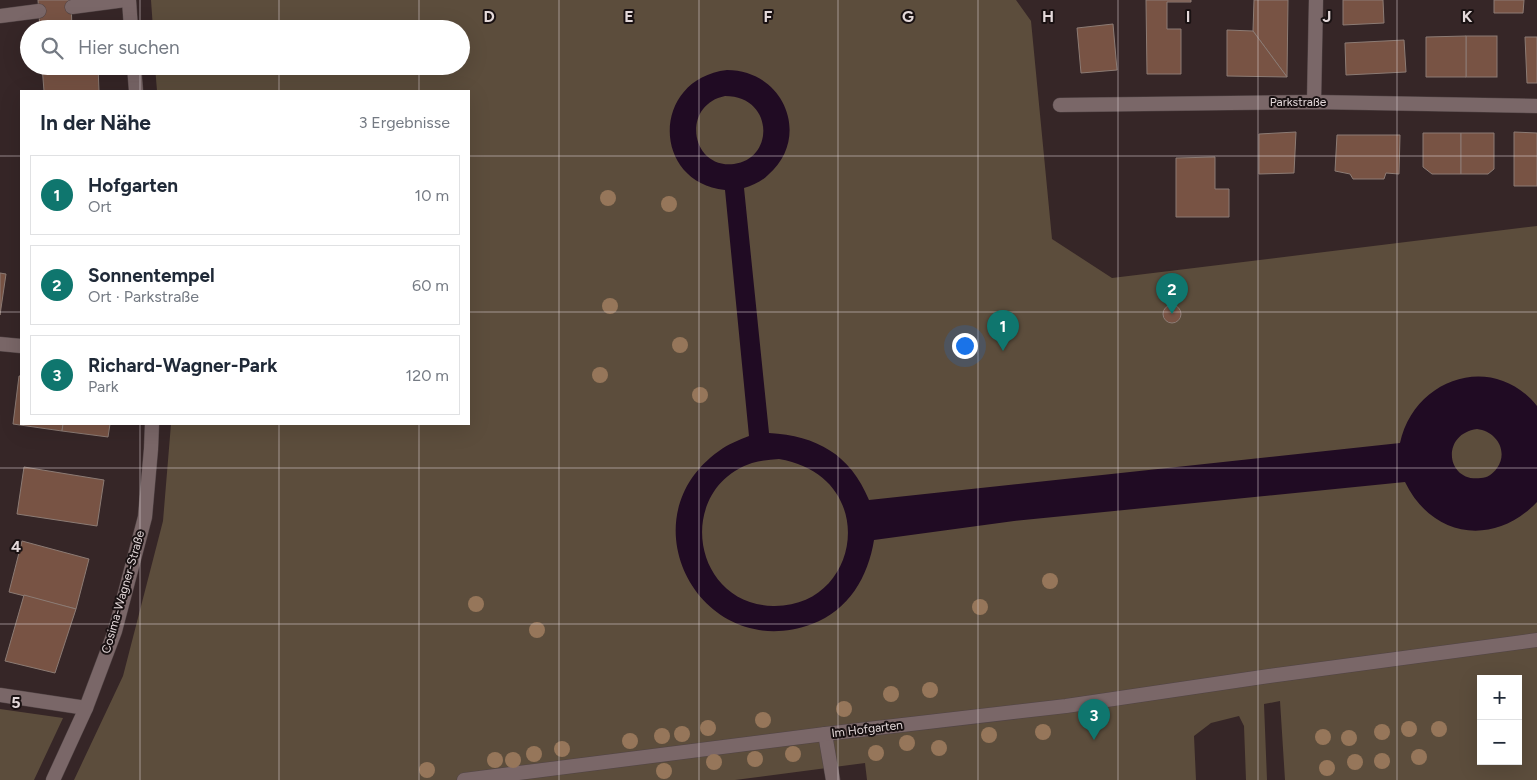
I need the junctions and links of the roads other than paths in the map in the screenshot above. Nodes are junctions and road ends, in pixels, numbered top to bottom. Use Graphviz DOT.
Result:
graph roads {
  1 [pos="125,0"];
  2 [pos="129,0"];
  3 [pos="1316,0"];
  4 [pos="72,6"];
  5 [pos="39,11"];
  6 [pos="0,16"];
  7 [pos="131,20"];
  8 [pos="135,75"];
  9 [pos="136,90"];
  10 [pos="1314,102"];
  11 [pos="1060,105"];
  12 [pos="1537,106"];
  13 [pos="0,344"];
  14 [pos="20,346"];
  15 [pos="152,425"];
  16 [pos="1537,640"];
  17 [pos="0,695"];
  18 [pos="86,708"];
  19 [pos="825,734"];
  20 [pos="53,780"];
  21 [pos="464,780"];
  22 [pos="833,780"];
  1 -- 4 [label="street"];
  2 -- 7 [label="street"];
  3 -- 10 [label="street"];
  5 -- 6 [label="street"];
  8 -- 9 [label="street"];
  10 -- 11 [label="street, Parkstraße"];
  10 -- 12 [label="street, Parkstraße"];
  13 -- 14 [label="street"];
  15 -- 18 [label="street, Cosima-Wagner-Straße"];
  16 -- 19 [label="street, Im Hofgarten"];
  17 -- 18 [label="street"];
  18 -- 20 [label="street, Cosima-Wagner-Straße"];
  19 -- 21 [label="street, Im Hofgarten"];
  19 -- 22 [label="street"];
}
